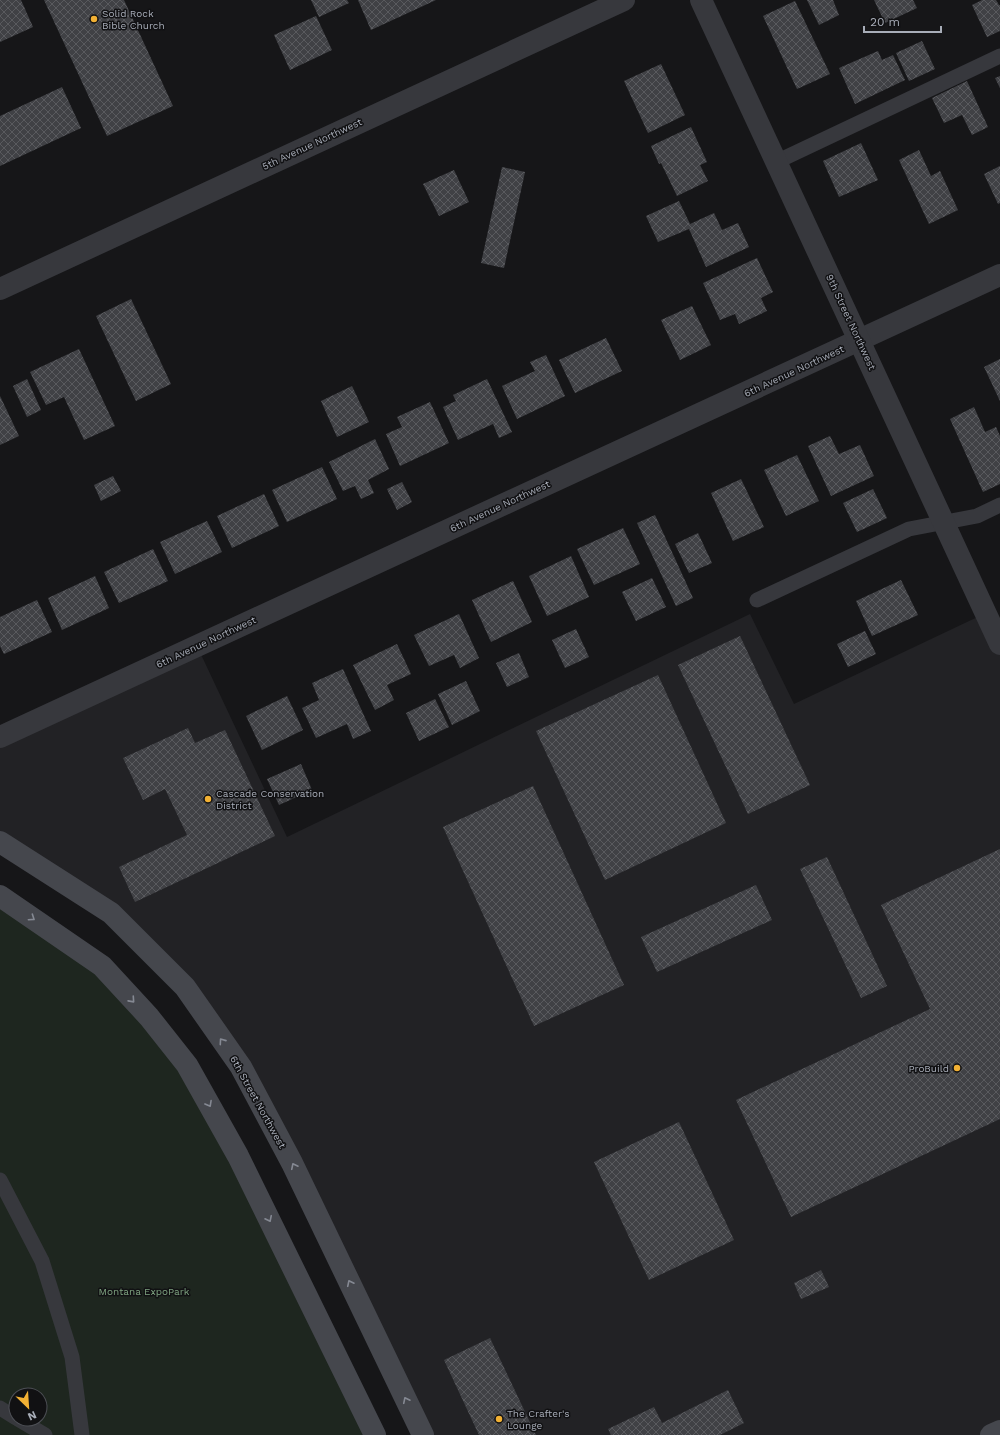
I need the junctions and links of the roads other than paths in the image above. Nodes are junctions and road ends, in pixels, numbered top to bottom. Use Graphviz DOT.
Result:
graph roads {
  1 [pos="624,0"];
  2 [pos="701,0"];
  3 [pos="1000,56"];
  4 [pos="776,162"];
  5 [pos="1000,275"];
  6 [pos="0,289"];
  7 [pos="859,341"];
  8 [pos="1000,505"];
  9 [pos="943,523"];
  10 [pos="757,600"];
  11 [pos="1000,644"];
  12 [pos="0,737"];
  13 [pos="0,842"];
  14 [pos="0,896"];
  15 [pos="0,1180"];
  16 [pos="32,1427"];
  17 [pos="1000,1431"];
  18 [pos="45,1435"];
  19 [pos="82,1435"];
  20 [pos="375,1435"];
  21 [pos="423,1435"];
  22 [pos="991,1435"];
  1 -- 6 [label="street, 5th Avenue Northwest"];
  2 -- 4 [label="street, 9th Street Northwest"];
  3 -- 4 [label="lane"];
  4 -- 7 [label="street, 9th Street Northwest"];
  5 -- 7 [label="street, 6th Avenue Northwest"];
  7 -- 9 [label="street, 9th Street Northwest"];
  7 -- 12 [label="street, 6th Avenue Northwest"];
  8 -- 9 [label="lane"];
  9 -- 10 [label="lane"];
  9 -- 11 [label="street, 9th Street Northwest"];
  21 -- 13 [label="main road, 6th Street Northwest, one-way"];
  14 -- 20 [label="main road, one-way"];
  15 -- 19 [label="lane"];
  16 -- 18 [label="lane"];
  17 -- 22 [label="main road"];
}
